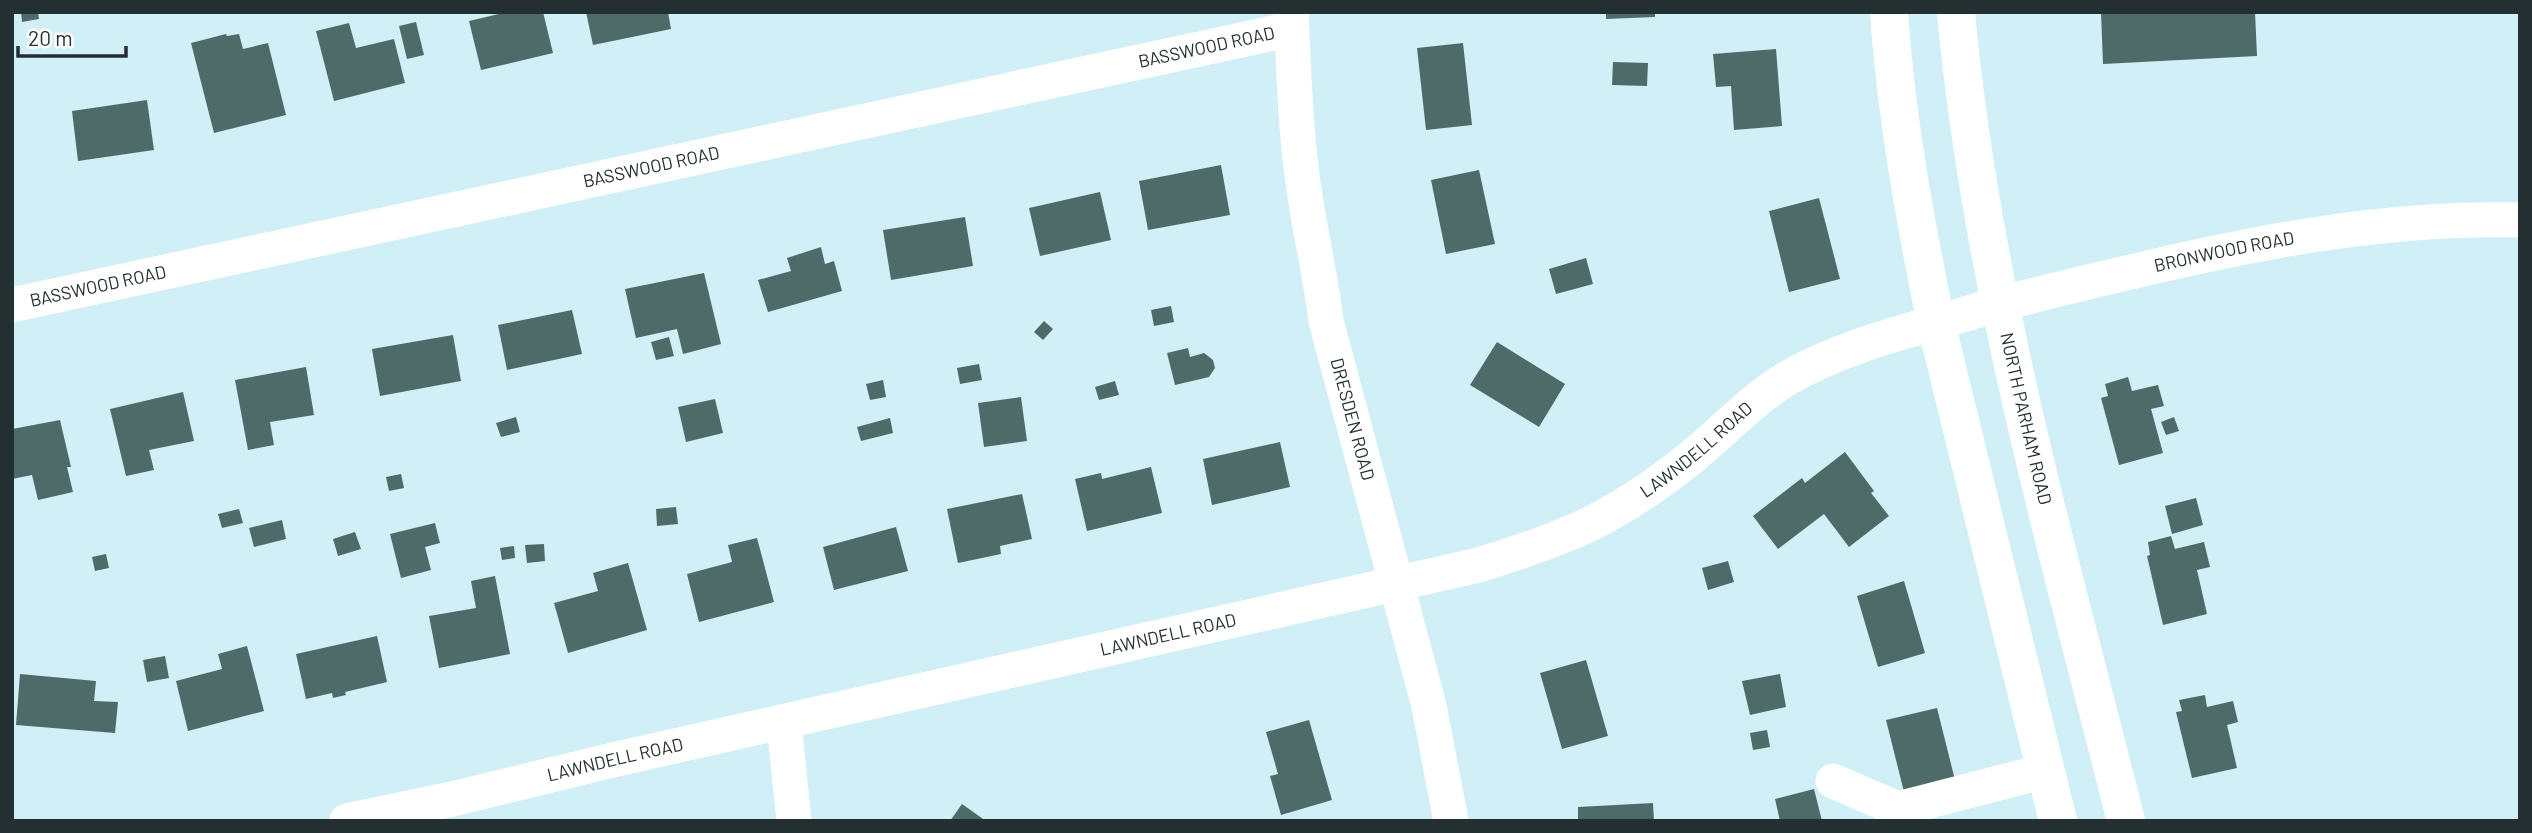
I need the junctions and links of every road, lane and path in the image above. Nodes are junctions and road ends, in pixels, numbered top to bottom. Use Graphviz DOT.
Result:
graph roads {
  1 [pos="1889,12"];
  2 [pos="1956,12"];
  3 [pos="1292,20"];
  4 [pos="2520,220"];
  5 [pos="1998,304"];
  6 [pos="12,305"];
  7 [pos="1936,323"];
  8 [pos="1395,583"];
  9 [pos="784,723"];
  10 [pos="2045,771"];
  11 [pos="1833,781"];
  12 [pos="347,821"];
  13 [pos="794,821"];
  14 [pos="1451,821"];
  15 [pos="2057,821"];
  16 [pos="2126,821"];
  1 -- 7 [label="highway"];
  2 -- 5 [label="highway, NORTH PARHAM ROAD"];
  3 -- 6 [label="street, BASSWOOD ROAD"];
  3 -- 8 [label="street, DRESDEN ROAD"];
  4 -- 5 [label="street, BRONWOOD ROAD"];
  5 -- 7 [label="street, BRONWOOD ROAD"];
  5 -- 16 [label="highway, NORTH PARHAM ROAD"];
  7 -- 8 [label="street, LAWNDELL ROAD"];
  7 -- 10 [label="highway"];
  8 -- 9 [label="street, LAWNDELL ROAD"];
  8 -- 14 [label="street, DRESDEN ROAD"];
  9 -- 12 [label="street, LAWNDELL ROAD"];
  9 -- 13 [label="street"];
  10 -- 11 [label="street"];
  10 -- 15 [label="highway"];
}
